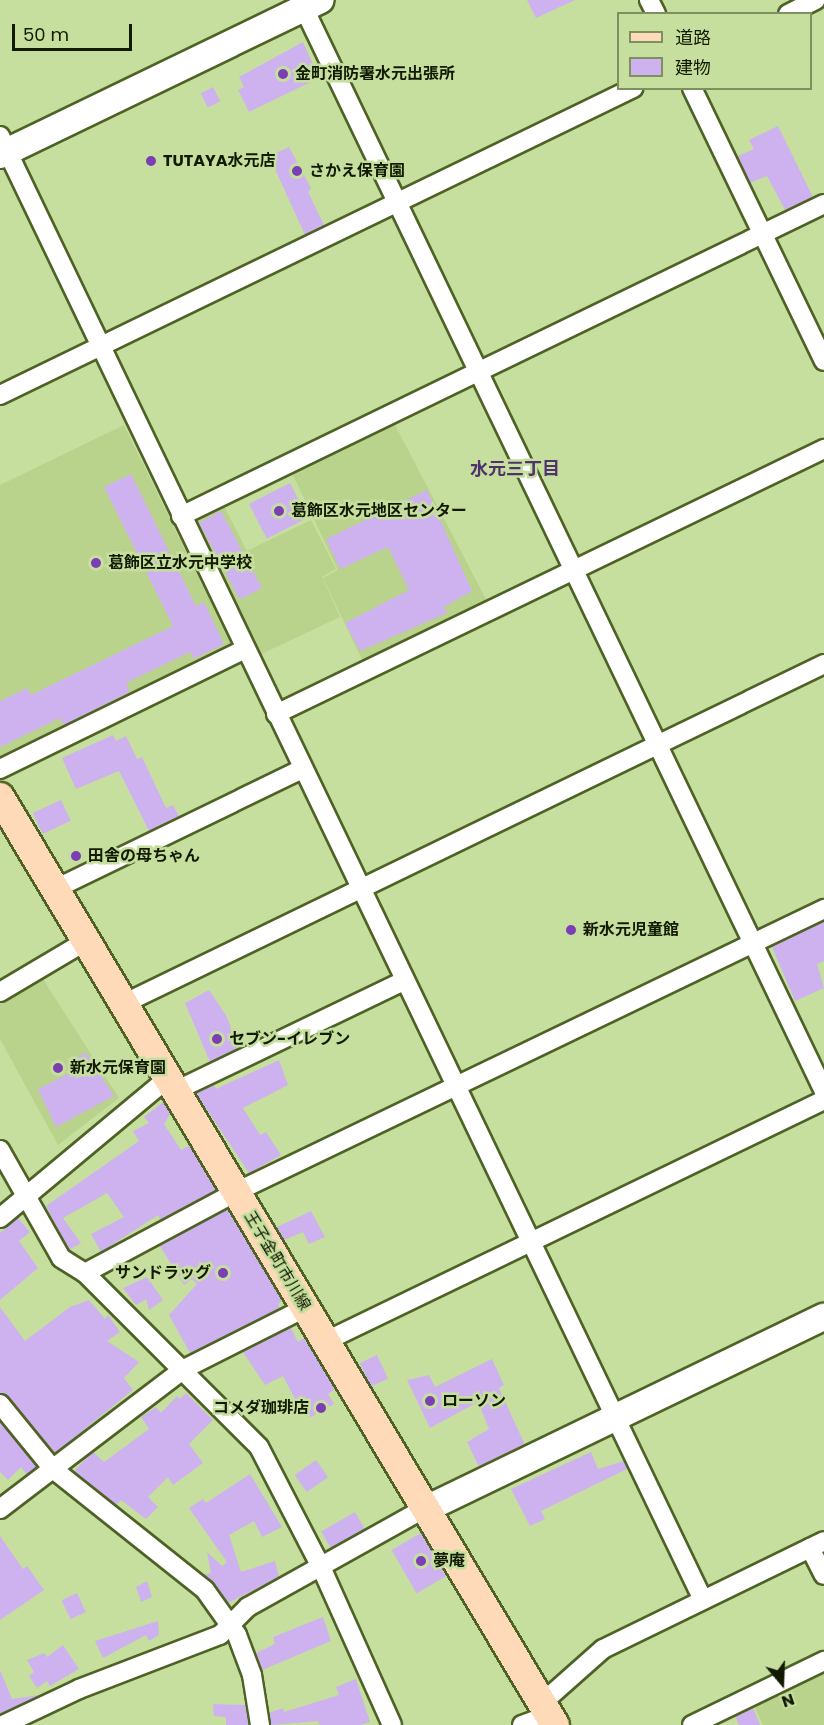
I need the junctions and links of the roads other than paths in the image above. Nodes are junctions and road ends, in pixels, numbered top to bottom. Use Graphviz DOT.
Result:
graph roads {
  1 [pos="816,0"];
  2 [pos="308,3"];
  3 [pos="792,12"];
  4 [pos="629,90"];
  5 [pos="693,90"];
  6 [pos="2,148"];
  7 [pos="396,203"];
  8 [pos="824,204"];
  9 [pos="763,234"];
  10 [pos="99,347"];
  11 [pos="824,360"];
  12 [pos="478,372"];
  13 [pos="0,395"];
  14 [pos="824,449"];
  15 [pos="181,516"];
  16 [pos="572,570"];
  17 [pos="245,649"];
  18 [pos="824,664"];
  19 [pos="276,714"];
  20 [pos="656,744"];
  21 [pos="0,769"];
  22 [pos="302,769"];
  23 [pos="0,797"];
  24 [pos="360,888"];
  25 [pos="54,889"];
  26 [pos="824,909"];
  27 [pos="86,941"];
  28 [pos="754,943"];
  29 [pos="404,981"];
  30 [pos="0,992"];
  31 [pos="123,1004"];
  32 [pos="171,1085"];
  33 [pos="456,1087"];
  34 [pos="824,1091"];
  35 [pos="824,1100"];
  36 [pos="0,1150"];
  37 [pos="236,1192"];
  38 [pos="25,1197"];
  39 [pos="0,1218"];
  40 [pos="530,1243"];
  41 [pos="85,1273"];
  42 [pos="305,1308"];
  43 [pos="824,1317"];
  44 [pos="326,1341"];
  45 [pos="184,1369"];
  46 [pos="0,1404"];
  47 [pos="616,1418"];
  48 [pos="53,1469"];
  49 [pos="0,1509"];
  50 [pos="425,1509"];
  51 [pos="817,1544"];
  52 [pos="321,1568"];
  53 [pos="824,1575"];
  54 [pos="703,1600"];
  55 [pos="231,1625"];
  56 [pos="824,1661"];
  57 [pos="549,1714"];
  58 [pos="3,1725"];
  59 [pos="260,1725"];
  60 [pos="392,1725"];
  61 [pos="522,1725"];
  62 [pos="692,1725"];
  1 -- 3 [label="street"];
  2 -- 6 [label="street"];
  2 -- 7 [label="street"];
  4 -- 7 [label="street"];
  5 -- 9 [label="street"];
  6 -- 10 [label="street"];
  7 -- 10 [label="street"];
  7 -- 12 [label="street"];
  8 -- 9 [label="street"];
  9 -- 11 [label="street"];
  9 -- 12 [label="street"];
  10 -- 13 [label="street"];
  10 -- 15 [label="street"];
  12 -- 15 [label="street"];
  12 -- 16 [label="street"];
  14 -- 16 [label="street"];
  15 -- 17 [label="street"];
  16 -- 19 [label="street"];
  16 -- 20 [label="street"];
  17 -- 19 [label="street"];
  17 -- 21 [label="street"];
  18 -- 20 [label="street"];
  19 -- 22 [label="street"];
  20 -- 24 [label="street"];
  20 -- 28 [label="street"];
  22 -- 24 [label="street"];
  22 -- 25 [label="street"];
  23 -- 25 [label="main road, 王子金町市川線"];
  24 -- 29 [label="street"];
  24 -- 31 [label="street"];
  25 -- 27 [label="main road, 王子金町市川線"];
  26 -- 28 [label="street"];
  27 -- 30 [label="street"];
  27 -- 31 [label="main road, 王子金町市川線"];
  28 -- 33 [label="street"];
  28 -- 34 [label="street"];
  29 -- 32 [label="street"];
  29 -- 33 [label="street"];
  31 -- 32 [label="main road, 王子金町市川線"];
  32 -- 37 [label="main road, 王子金町市川線"];
  32 -- 38 [label="street"];
  33 -- 37 [label="street"];
  33 -- 40 [label="street"];
  35 -- 40 [label="street"];
  36 -- 38 [label="street"];
  37 -- 41 [label="street"];
  37 -- 42 [label="main road, 王子金町市川線"];
  38 -- 39 [label="street"];
  38 -- 41 [label="street"];
  40 -- 44 [label="street"];
  40 -- 47 [label="street"];
  41 -- 45 [label="street"];
  42 -- 44 [label="main road, 王子金町市川線"];
  42 -- 45 [label="street"];
  43 -- 47 [label="street"];
  44 -- 50 [label="main road, 王子金町市川線"];
  45 -- 48 [label="street"];
  45 -- 52 [label="street"];
  46 -- 48 [label="street"];
  47 -- 50 [label="street"];
  47 -- 54 [label="street"];
  48 -- 49 [label="street"];
  48 -- 55 [label="street"];
  50 -- 52 [label="street"];
  50 -- 57 [label="main road, 王子金町市川線"];
  51 -- 53 [label="street"];
  51 -- 54 [label="street"];
  52 -- 55 [label="street"];
  52 -- 60 [label="street"];
  54 -- 57 [label="street"];
  55 -- 58 [label="street"];
  55 -- 59 [label="street"];
  56 -- 62 [label="street"];
  57 -- 61 [label="street"];
}
